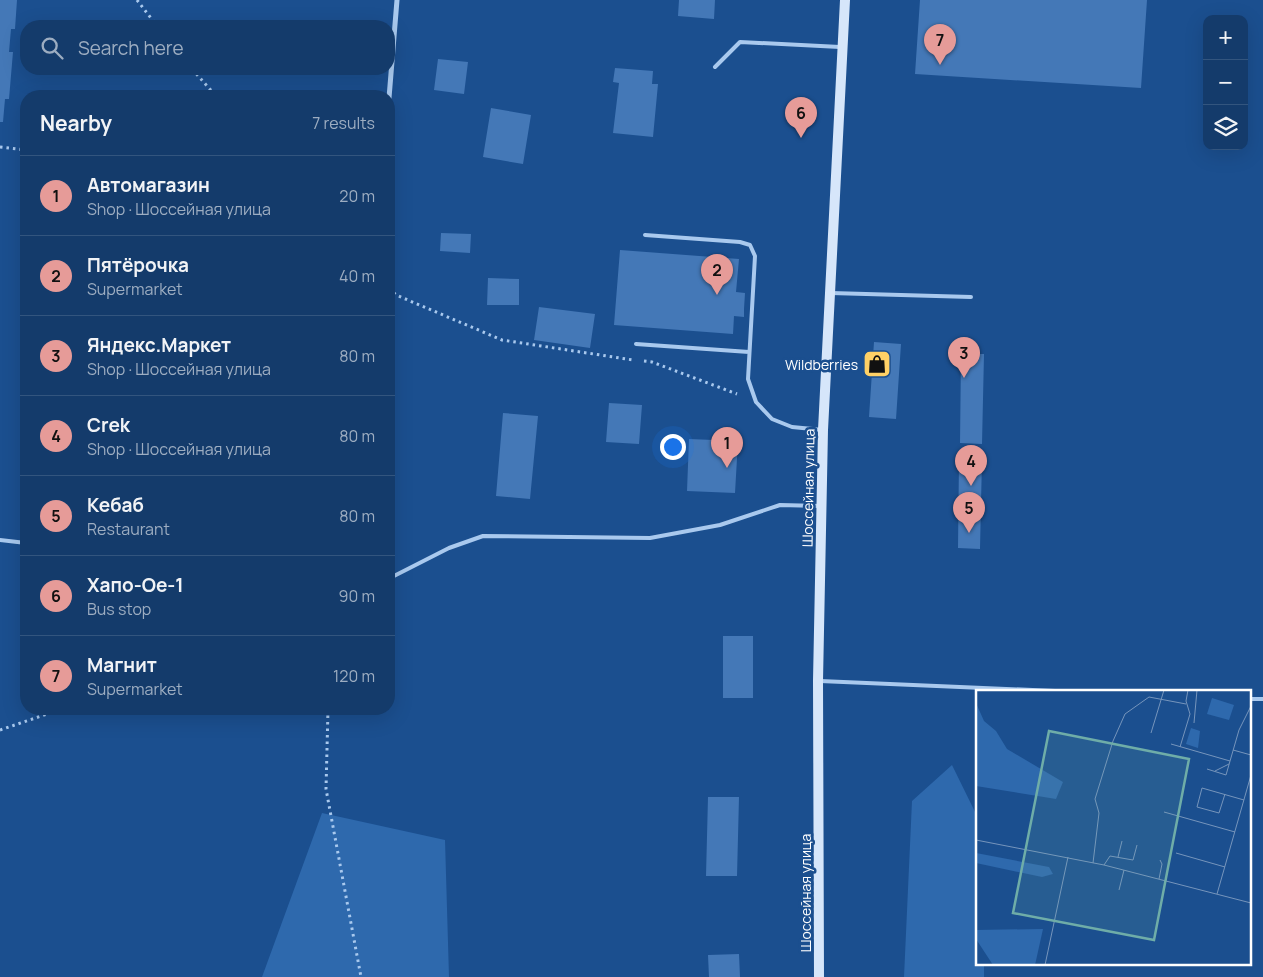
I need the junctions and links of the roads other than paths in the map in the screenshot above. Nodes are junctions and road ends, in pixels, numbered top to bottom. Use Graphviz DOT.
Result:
graph roads {
  1 [pos="397,0"];
  2 [pos="845,0"];
  3 [pos="395,24"];
  4 [pos="843,47"];
  5 [pos="715,67"];
  6 [pos="391,75"];
  7 [pos="390,90"];
  8 [pos="645,235"];
  9 [pos="829,293"];
  10 [pos="971,297"];
  11 [pos="636,344"];
  12 [pos="749,352"];
  13 [pos="822,430"];
  14 [pos="821,506"];
  15 [pos="0,540"];
  16 [pos="20,542"];
  17 [pos="395,575"];
  18 [pos="818,681"];
  19 [pos="1031,690"];
  20 [pos="1250,699"];
  21 [pos="1263,699"];
  22 [pos="819,977"];
  1 -- 3 [label="street"];
  2 -- 4 [label="street, Шоссейная улица"];
  4 -- 5 [label="lane"];
  4 -- 9 [label="street, Шоссейная улица"];
  6 -- 7 [label="street"];
  8 -- 12 [label="lane"];
  9 -- 10 [label="lane"];
  9 -- 13 [label="street, Шоссейная улица"];
  11 -- 12 [label="lane"];
  12 -- 13 [label="lane"];
  13 -- 14 [label="street, Шоссейная улица"];
  14 -- 17 [label="lane"];
  14 -- 18 [label="street, Шоссейная улица"];
  15 -- 16 [label="lane"];
  18 -- 19 [label="lane"];
  18 -- 22 [label="street, Шоссейная улица"];
  20 -- 21 [label="lane"];
}
